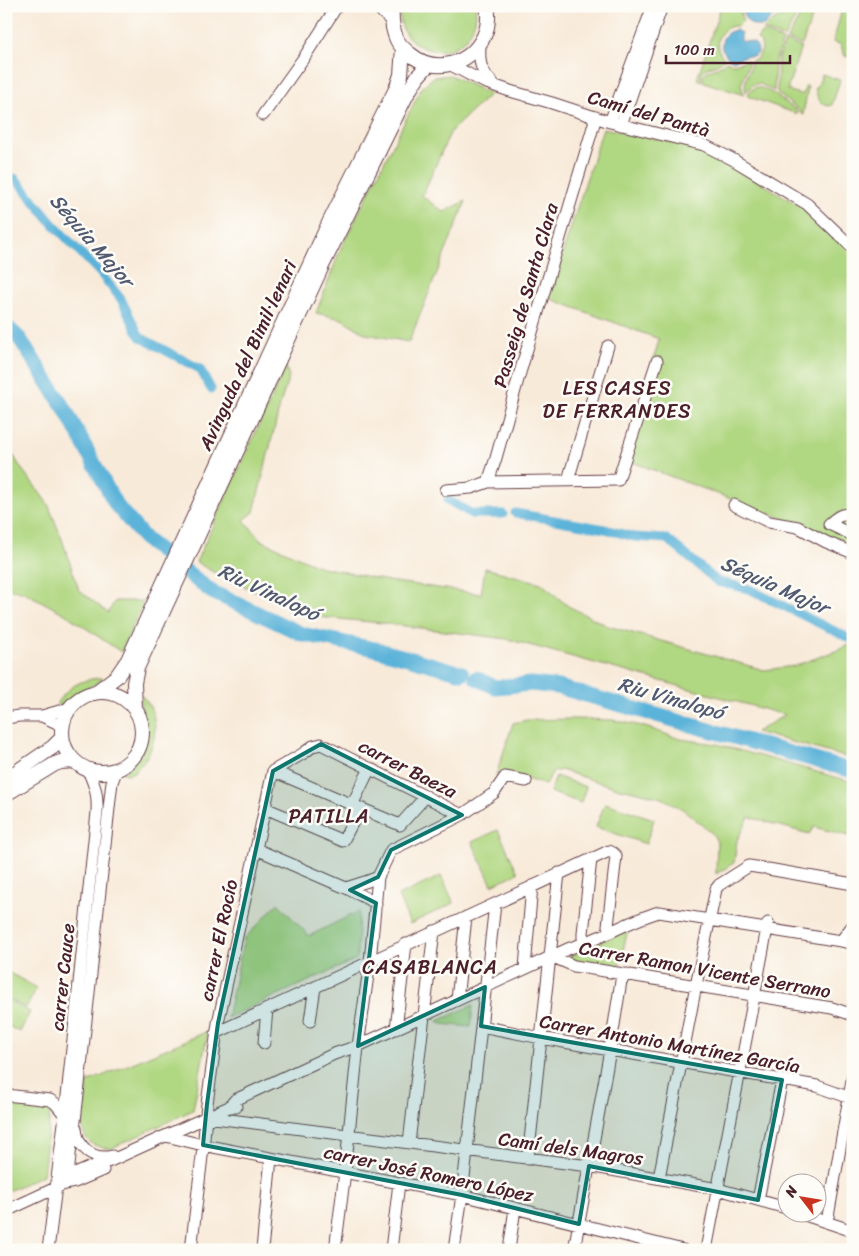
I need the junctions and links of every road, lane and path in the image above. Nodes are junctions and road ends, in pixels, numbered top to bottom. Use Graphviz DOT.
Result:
graph roads {
  1 [pos="337,6"];
  2 [pos="376,6"];
  3 [pos="392,6"];
  4 [pos="487,6"];
  5 [pos="653,6"];
  6 [pos="662,6"];
  7 [pos="391,21"];
  8 [pos="480,44"];
  9 [pos="403,48"];
  10 [pos="429,64"];
  11 [pos="449,64"];
  12 [pos="496,86"];
  13 [pos="263,116"];
  14 [pos="596,117"];
  15 [pos="616,124"];
  16 [pos="853,248"];
  17 [pos="608,346"];
  18 [pos="658,361"];
  19 [pos="222,468"];
  20 [pos="568,480"];
  21 [pos="488,482"];
  22 [pos="446,490"];
  23 [pos="734,505"];
  24 [pos="853,516"];
  25 [pos="853,535"];
  26 [pos="853,553"];
  27 [pos="95,693"];
  28 [pos="70,708"];
  29 [pos="134,710"];
  30 [pos="42,716"];
  31 [pos="6,718"];
  32 [pos="62,733"];
  33 [pos="74,761"];
  34 [pos="370,768"];
  35 [pos="117,769"];
  36 [pos="88,770"];
  37 [pos="273,771"];
  38 [pos="6,779"];
  39 [pos="526,781"];
  40 [pos="6,794"];
  41 [pos="426,796"];
  42 [pos="356,806"];
  43 [pos="265,808"];
  44 [pos="462,815"];
  45 [pos="256,849"];
  46 [pos="591,859"];
  47 [pos="559,873"];
  48 [pos="378,877"];
  49 [pos="853,884"];
  50 [pos="532,886"];
  51 [pos="346,888"];
  52 [pos="376,903"];
  53 [pos="495,904"];
  54 [pos="658,909"];
  55 [pos="466,917"];
  56 [pos="710,917"];
  57 [pos="853,925"];
  58 [pos="608,926"];
  59 [pos="768,926"];
  60 [pos="434,932"];
  61 [pos="848,940"];
  62 [pos="584,941"];
  63 [pos="406,944"];
  64 [pos="551,956"];
  65 [pos="370,961"];
  66 [pos="525,968"];
  67 [pos="627,974"];
  68 [pos="696,985"];
  69 [pos="315,987"];
  70 [pos="485,987"];
  71 [pos="755,994"];
  72 [pos="457,1000"];
  73 [pos="267,1009"];
  74 [pos="853,1015"];
  75 [pos="424,1016"];
  76 [pos="310,1021"];
  77 [pos="481,1026"];
  78 [pos="396,1029"];
  79 [pos="216,1032"];
  80 [pos="541,1038"];
  81 [pos="264,1043"];
  82 [pos="358,1046"];
  83 [pos="610,1050"];
  84 [pos="682,1062"];
  85 [pos="740,1072"];
  86 [pos="853,1075"];
  87 [pos="782,1080"];
  88 [pos="6,1095"];
  89 [pos="851,1098"];
  90 [pos="234,1107"];
  91 [pos="65,1115"];
  92 [pos="207,1118"];
  93 [pos="75,1121"];
  94 [pos="244,1123"];
  95 [pos="166,1136"];
  96 [pos="349,1136"];
  97 [pos="409,1143"];
  98 [pos="204,1145"];
  99 [pos="134,1151"];
  100 [pos="467,1151"];
  101 [pos="271,1158"];
  102 [pos="528,1159"];
  103 [pos="589,1166"];
  104 [pos="345,1172"];
  105 [pos="659,1178"];
  106 [pos="399,1183"];
  107 [pos="61,1184"];
  108 [pos="718,1189"];
  109 [pos="462,1195"];
  110 [pos="758,1200"];
  111 [pos="776,1205"];
  112 [pos="515,1208"];
  113 [pos="6,1211"];
  114 [pos="827,1222"];
  115 [pos="579,1224"];
  116 [pos="853,1231"];
  117 [pos="639,1244"];
  118 [pos="48,1250"];
  119 [pos="191,1250"];
  120 [pos="262,1250"];
  121 [pos="335,1250"];
  122 [pos="391,1250"];
  123 [pos="454,1250"];
  124 [pos="509,1250"];
  125 [pos="574,1250"];
  126 [pos="683,1250"];
  127 [pos="706,1250"];
  1 -- 13 [label="street"];
  2 -- 7 [label="street"];
  3 -- 7 [label="main road"];
  4 -- 8 [label="main road"];
  5 -- 15 [label="street"];
  6 -- 15 [label="street"];
  7 -- 9 [label="main road"];
  8 -- 11 [label="main road"];
  8 -- 12 [label="street"];
  9 -- 10 [label="main road"];
  9 -- 19 [label="main road, Avinguda del Bimil·lenari"];
  10 -- 11 [label="main road"];
  10 -- 19 [label="main road, Avinguda del Bimil·lenari"];
  11 -- 12 [label="street, Camí del Pantà"];
  12 -- 14 [label="street, Camí del Pantà"];
  14 -- 15 [label="street, Camí del Pantà"];
  14 -- 21 [label="street, Passeig de Santa Clara"];
  15 -- 16 [label="street, Camí del Pantà"];
  17 -- 20 [label="street"];
  18 -- 20 [label="street"];
  19 -- 27 [label="main road, Avinguda del Bimil·lenari"];
  19 -- 29 [label="main road, Avinguda del Bimil·lenari"];
  20 -- 21 [label="street"];
  21 -- 22 [label="street"];
  23 -- 26 [label="street"];
  24 -- 25 [label="street"];
  27 -- 28 [label="main road"];
  27 -- 29 [label="main road"];
  28 -- 30 [label="street"];
  28 -- 32 [label="main road"];
  29 -- 35 [label="main road"];
  30 -- 31 [label="street"];
  30 -- 32 [label="street"];
  32 -- 33 [label="main road"];
  32 -- 38 [label="main road"];
  33 -- 36 [label="main road"];
  33 -- 40 [label="main road"];
  34 -- 37 [label="street, carrer Baeza"];
  34 -- 41 [label="street, carrer Baeza"];
  34 -- 42 [label="street"];
  35 -- 36 [label="main road"];
  35 -- 93 [label="street, carrer Cauce"];
  36 -- 91 [label="street, carrer Cauce"];
  37 -- 42 [label="street"];
  37 -- 43 [label="street, carrer El Rocío"];
  39 -- 44 [label="street, carrer Baeza"];
  41 -- 42 [label="street"];
  41 -- 44 [label="street, carrer Baeza"];
  42 -- 43 [label="street"];
  43 -- 45 [label="street, carrer El Rocío"];
  44 -- 48 [label="street"];
  45 -- 51 [label="street"];
  45 -- 79 [label="street, carrer El Rocío"];
  46 -- 47 [label="street"];
  46 -- 58 [label="street"];
  46 -- 62 [label="street"];
  47 -- 50 [label="street"];
  47 -- 64 [label="street"];
  48 -- 51 [label="street"];
  48 -- 52 [label="street"];
  49 -- 56 [label="street"];
  50 -- 53 [label="street"];
  50 -- 66 [label="street"];
  51 -- 52 [label="street"];
  52 -- 65 [label="street"];
  53 -- 55 [label="street"];
  53 -- 70 [label="street"];
  54 -- 56 [label="street"];
  54 -- 58 [label="street"];
  54 -- 62 [label="street"];
  55 -- 60 [label="street"];
  55 -- 72 [label="street"];
  56 -- 59 [label="street"];
  56 -- 68 [label="street"];
  57 -- 61 [label="street"];
  58 -- 62 [label="street"];
  59 -- 61 [label="street"];
  59 -- 71 [label="street"];
  60 -- 63 [label="street"];
  60 -- 75 [label="street"];
  62 -- 64 [label="street"];
  63 -- 65 [label="street"];
  63 -- 78 [label="street"];
  64 -- 66 [label="street"];
  64 -- 67 [label="street, Carrer Ramon Vicente Serrano"];
  64 -- 80 [label="street"];
  65 -- 69 [label="street"];
  65 -- 82 [label="street"];
  66 -- 70 [label="street"];
  67 -- 68 [label="street, Carrer Ramon Vicente Serrano"];
  67 -- 83 [label="street"];
  68 -- 71 [label="street, Carrer Ramon Vicente Serrano"];
  68 -- 84 [label="street"];
  69 -- 73 [label="street"];
  69 -- 76 [label="street"];
  70 -- 72 [label="street"];
  70 -- 77 [label="street"];
  71 -- 74 [label="street, Carrer Ramon Vicente Serrano"];
  71 -- 85 [label="street"];
  72 -- 75 [label="street"];
  73 -- 79 [label="street"];
  73 -- 81 [label="street"];
  75 -- 78 [label="street"];
  75 -- 97 [label="street"];
  77 -- 80 [label="street, Carrer Antonio Martínez García"];
  77 -- 100 [label="street"];
  78 -- 82 [label="street"];
  79 -- 92 [label="street, carrer El Rocío"];
  80 -- 83 [label="street, Carrer Antonio Martínez García"];
  80 -- 102 [label="street"];
  82 -- 90 [label="street"];
  82 -- 96 [label="street"];
  83 -- 84 [label="street, Carrer Antonio Martínez García"];
  83 -- 103 [label="street"];
  84 -- 85 [label="street, Carrer Antonio Martínez García"];
  84 -- 105 [label="street"];
  85 -- 87 [label="street, Carrer Antonio Martínez García"];
  85 -- 108 [label="street"];
  86 -- 89 [label="street"];
  87 -- 89 [label="street, Carrer Antonio Martínez García"];
  87 -- 110 [label="street"];
  88 -- 91 [label="street"];
  89 -- 114 [label="street"];
  90 -- 92 [label="street"];
  90 -- 94 [label="street"];
  91 -- 107 [label="street, carrer Cauce"];
  92 -- 94 [label="street, Camí dels Magros"];
  92 -- 95 [label="street"];
  92 -- 98 [label="street, carrer El Rocío"];
  93 -- 99 [label="street, carrer Cauce"];
  93 -- 107 [label="street, carrer Cauce"];
  94 -- 96 [label="street, Camí dels Magros"];
  95 -- 98 [label="street, carrer José Romero López"];
  95 -- 99 [label="street"];
  96 -- 97 [label="street, Camí dels Magros"];
  96 -- 104 [label="street"];
  97 -- 100 [label="street, Camí dels Magros"];
  98 -- 101 [label="street, carrer José Romero López"];
  98 -- 119 [label="street, carrer El Rocío"];
  99 -- 107 [label="street"];
  100 -- 102 [label="street, Camí dels Magros"];
  100 -- 109 [label="street"];
  101 -- 104 [label="street, carrer José Romero López"];
  101 -- 120 [label="street"];
  102 -- 103 [label="street, Camí dels Magros"];
  103 -- 105 [label="street, Camí dels Magros"];
  103 -- 115 [label="street"];
  104 -- 106 [label="street, carrer José Romero López"];
  104 -- 121 [label="street"];
  105 -- 108 [label="street, Camí dels Magros"];
  106 -- 109 [label="street, carrer José Romero López"];
  106 -- 122 [label="street"];
  107 -- 113 [label="street"];
  107 -- 118 [label="street"];
  108 -- 110 [label="street, Camí dels Magros"];
  108 -- 127 [label="street"];
  109 -- 112 [label="street, carrer José Romero López"];
  109 -- 123 [label="street"];
  110 -- 111 [label="street, Camí dels Magros"];
  112 -- 115 [label="street, carrer José Romero López"];
  112 -- 124 [label="street"];
  114 -- 116 [label="street"];
  115 -- 117 [label="street, carrer José Romero López"];
  115 -- 125 [label="street"];
  117 -- 126 [label="street, carrer José Romero López"];
}
